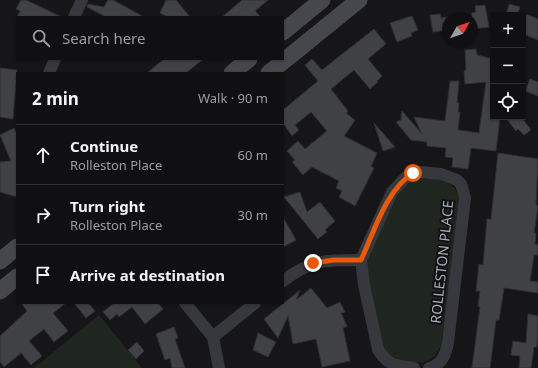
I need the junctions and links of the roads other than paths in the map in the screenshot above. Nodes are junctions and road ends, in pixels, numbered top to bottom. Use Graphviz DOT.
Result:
graph roads {
  1 [pos="82,0"];
  2 [pos="322,0"];
  3 [pos="361,1"];
  4 [pos="74,16"];
  5 [pos="289,27"];
  6 [pos="308,42"];
  7 [pos="55,60"];
  8 [pos="248,60"];
  9 [pos="49,72"];
  10 [pos="233,72"];
  11 [pos="270,72"];
  12 [pos="16,248"];
  13 [pos="361,260"];
  14 [pos="0,261"];
  15 [pos="16,278"];
  16 [pos="284,280"];
  17 [pos="0,292"];
  18 [pos="186,304"];
  19 [pos="254,304"];
  20 [pos="213,336"];
  21 [pos="219,368"];
  22 [pos="414,368"];
  23 [pos="429,368"];
  1 -- 4 [label="street"];
  2 -- 5 [label="street"];
  3 -- 6 [label="street"];
  5 -- 6 [label="street"];
  6 -- 11 [label="street"];
  7 -- 9 [label="street"];
  8 -- 10 [label="street"];
  12 -- 14 [label="street"];
  13 -- 16 [label="street"];
  13 -- 22 [label="street"];
  13 -- 23 [label="street, ROLLESTON PLACE"];
  15 -- 17 [label="street"];
  18 -- 20 [label="street"];
  19 -- 20 [label="street"];
  20 -- 21 [label="street"];
}
